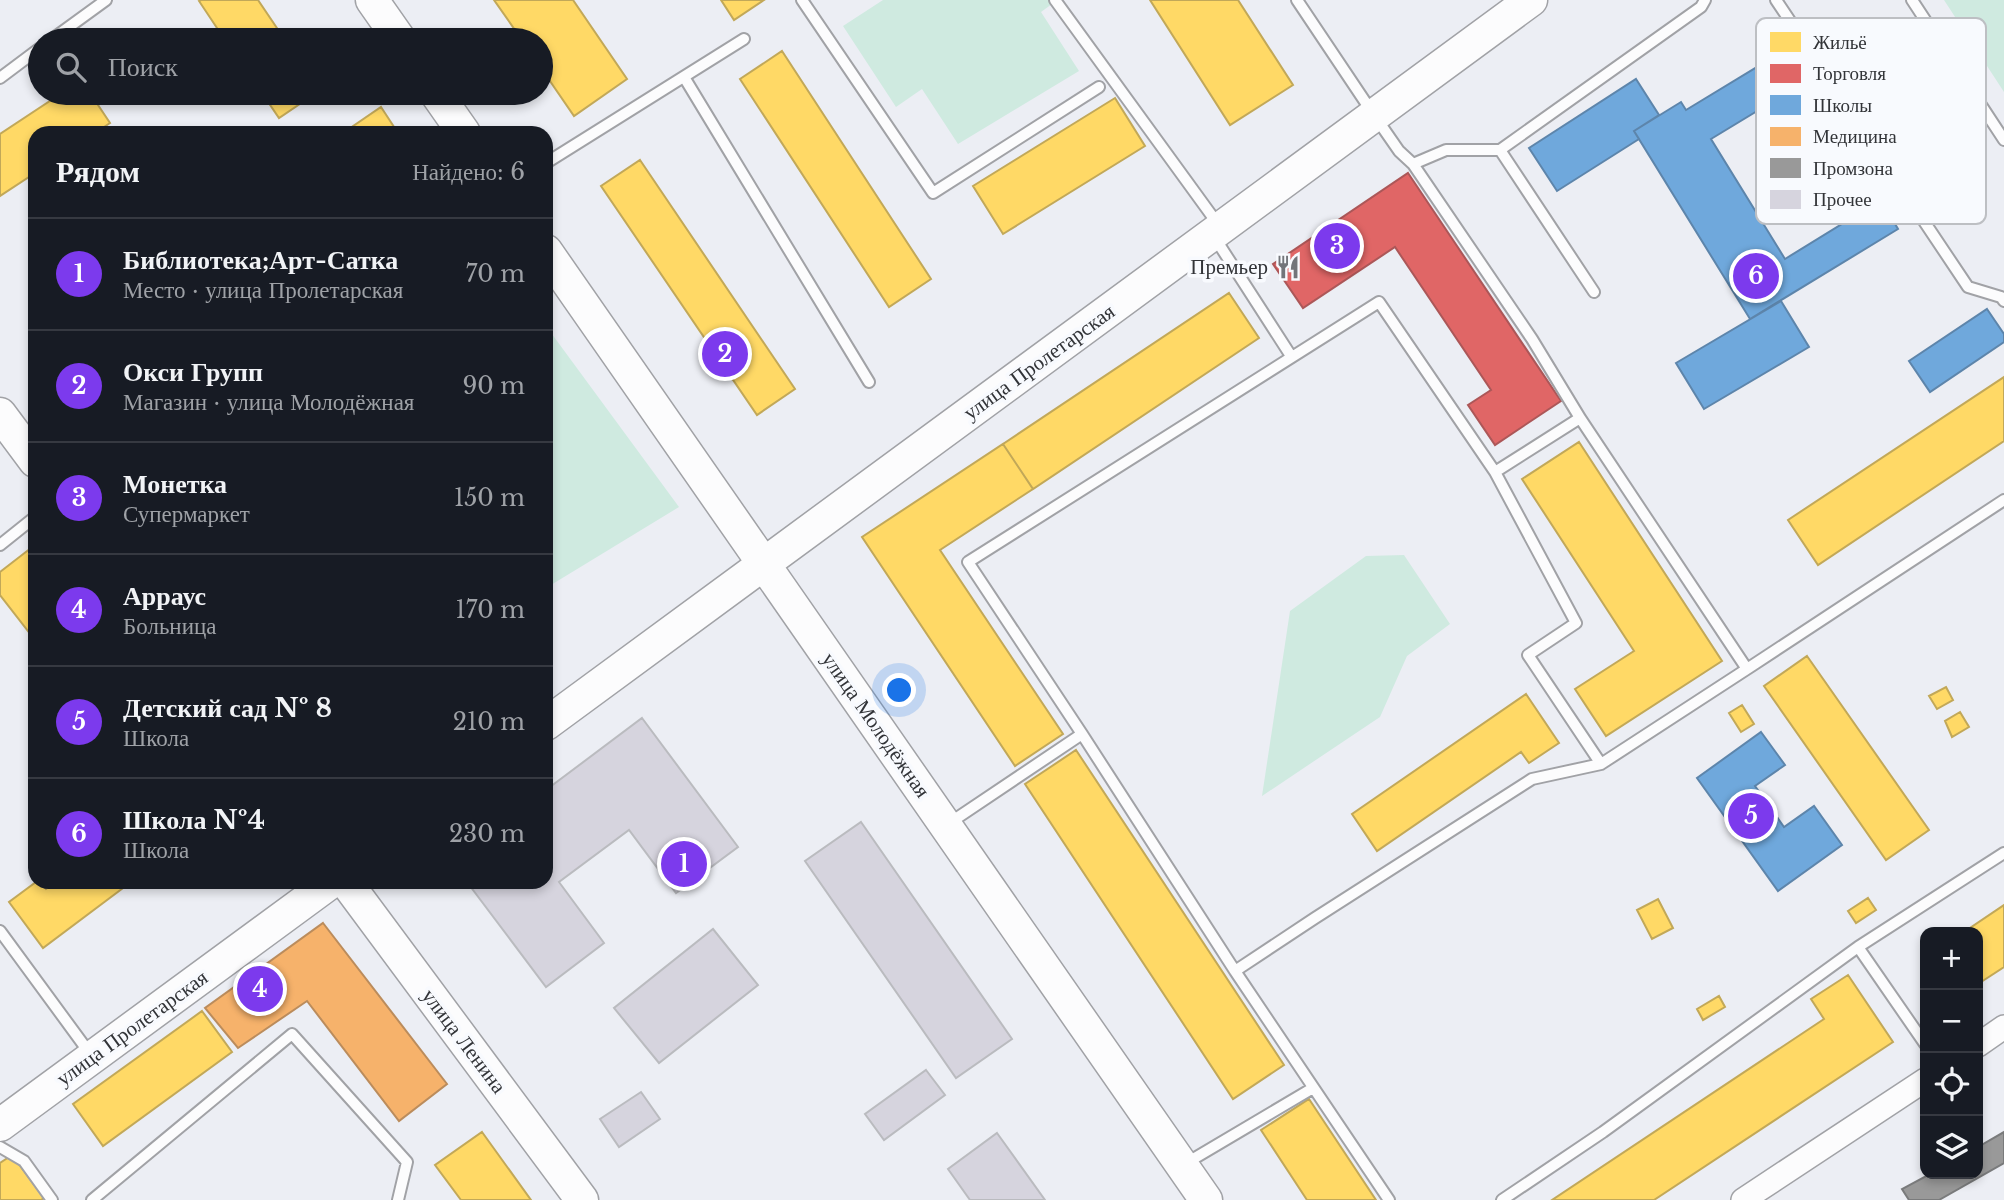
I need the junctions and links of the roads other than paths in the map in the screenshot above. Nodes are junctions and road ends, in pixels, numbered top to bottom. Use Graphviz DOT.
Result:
graph roads {
  1 [pos="106,0"];
  2 [pos="372,0"];
  3 [pos="803,0"];
  4 [pos="1055,0"];
  5 [pos="1297,0"];
  6 [pos="1531,0"];
  7 [pos="1705,0"];
  8 [pos="1776,0"];
  9 [pos="1912,0"];
  10 [pos="1497,10"];
  11 [pos="1788,18"];
  12 [pos="1924,18"];
  13 [pos="68,28"];
  14 [pos="392,28"];
  15 [pos="744,39"];
  16 [pos="28,57"];
  17 [pos="684,77"];
  18 [pos="0,78"];
  19 [pos="1099,87"];
  20 [pos="444,105"];
  21 [pos="1986,113"];
  22 [pos="1374,116"];
  23 [pos="459,126"];
  24 [pos="2004,140"];
  25 [pos="1500,150"];
  26 [pos="553,159"];
  27 [pos="1413,164"];
  28 [pos="1926,224"];
  29 [pos="1217,231"];
  30 [pos="553,261"];
  31 [pos="1594,292"];
  32 [pos="2004,301"];
  33 [pos="1291,356"];
  34 [pos="869,382"];
  35 [pos="0,414"];
  36 [pos="1580,418"];
  37 [pos="28,452"];
  38 [pos="1495,472"];
  39 [pos="2004,500"];
  40 [pos="28,523"];
  41 [pos="0,545"];
  42 [pos="764,564"];
  43 [pos="1747,669"];
  44 [pos="553,713"];
  45 [pos="1082,734"];
  46 [pos="1601,764"];
  47 [pos="945,826"];
  48 [pos="2004,853"];
  49 [pos="321,889"];
  50 [pos="351,889"];
  51 [pos="0,931"];
  52 [pos="1858,947"];
  53 [pos="1235,971"];
  54 [pos="2004,1027"];
  55 [pos="1920,1037"];
  56 [pos="1983,1042"];
  57 [pos="92,1057"];
  58 [pos="1920,1083"];
  59 [pos="1313,1088"];
  60 [pos="0,1125"];
  61 [pos="0,1147"];
  62 [pos="1182,1166"];
  63 [pos="1508,1198"];
  64 [pos="52,1200"];
  65 [pos="92,1200"];
  66 [pos="398,1200"];
  67 [pos="582,1200"];
  68 [pos="1206,1200"];
  69 [pos="1389,1200"];
  70 [pos="1743,1200"];
  1 -- 13 [label="lane"];
  2 -- 14 [label="main road"];
  3 -- 19 [label="lane"];
  4 -- 29 [label="lane"];
  5 -- 22 [label="lane"];
  6 -- 10 [label="main road, улица Пролетарская"];
  7 -- 25 [label="lane"];
  8 -- 11 [label="lane"];
  9 -- 12 [label="lane"];
  10 -- 22 [label="main road, улица Пролетарская"];
  15 -- 17 [label="lane"];
  16 -- 18 [label="lane"];
  17 -- 26 [label="lane"];
  17 -- 34 [label="lane"];
  20 -- 23 [label="main road"];
  21 -- 24 [label="lane"];
  22 -- 27 [label="lane"];
  22 -- 29 [label="main road, улица Пролетарская"];
  25 -- 27 [label="lane"];
  25 -- 31 [label="lane"];
  27 -- 36 [label="lane"];
  28 -- 32 [label="lane"];
  29 -- 33 [label="lane"];
  29 -- 42 [label="main road, улица Пролетарская"];
  30 -- 42 [label="main road, улица Молодёжная"];
  33 -- 38 [label="lane"];
  33 -- 45 [label="lane"];
  35 -- 37 [label="main road"];
  36 -- 38 [label="lane"];
  36 -- 43 [label="lane"];
  38 -- 46 [label="lane"];
  39 -- 43 [label="lane"];
  40 -- 41 [label="lane"];
  42 -- 44 [label="main road, улица Пролетарская"];
  42 -- 47 [label="main road, улица Молодёжная"];
  43 -- 46 [label="lane"];
  45 -- 47 [label="lane"];
  45 -- 53 [label="lane"];
  46 -- 53 [label="lane"];
  47 -- 62 [label="main road, улица Молодёжная"];
  48 -- 52 [label="lane"];
  49 -- 57 [label="main road, улица Пролетарская"];
  50 -- 67 [label="main road, улица Ленина"];
  51 -- 57 [label="lane"];
  52 -- 55 [label="lane"];
  52 -- 63 [label="lane"];
  53 -- 59 [label="lane"];
  54 -- 56 [label="street"];
  57 -- 60 [label="main road, улица Пролетарская"];
  58 -- 70 [label="street"];
  59 -- 62 [label="lane"];
  59 -- 69 [label="lane"];
  61 -- 64 [label="lane"];
  62 -- 68 [label="main road, улица Молодёжная"];
  65 -- 66 [label="lane"];
}
